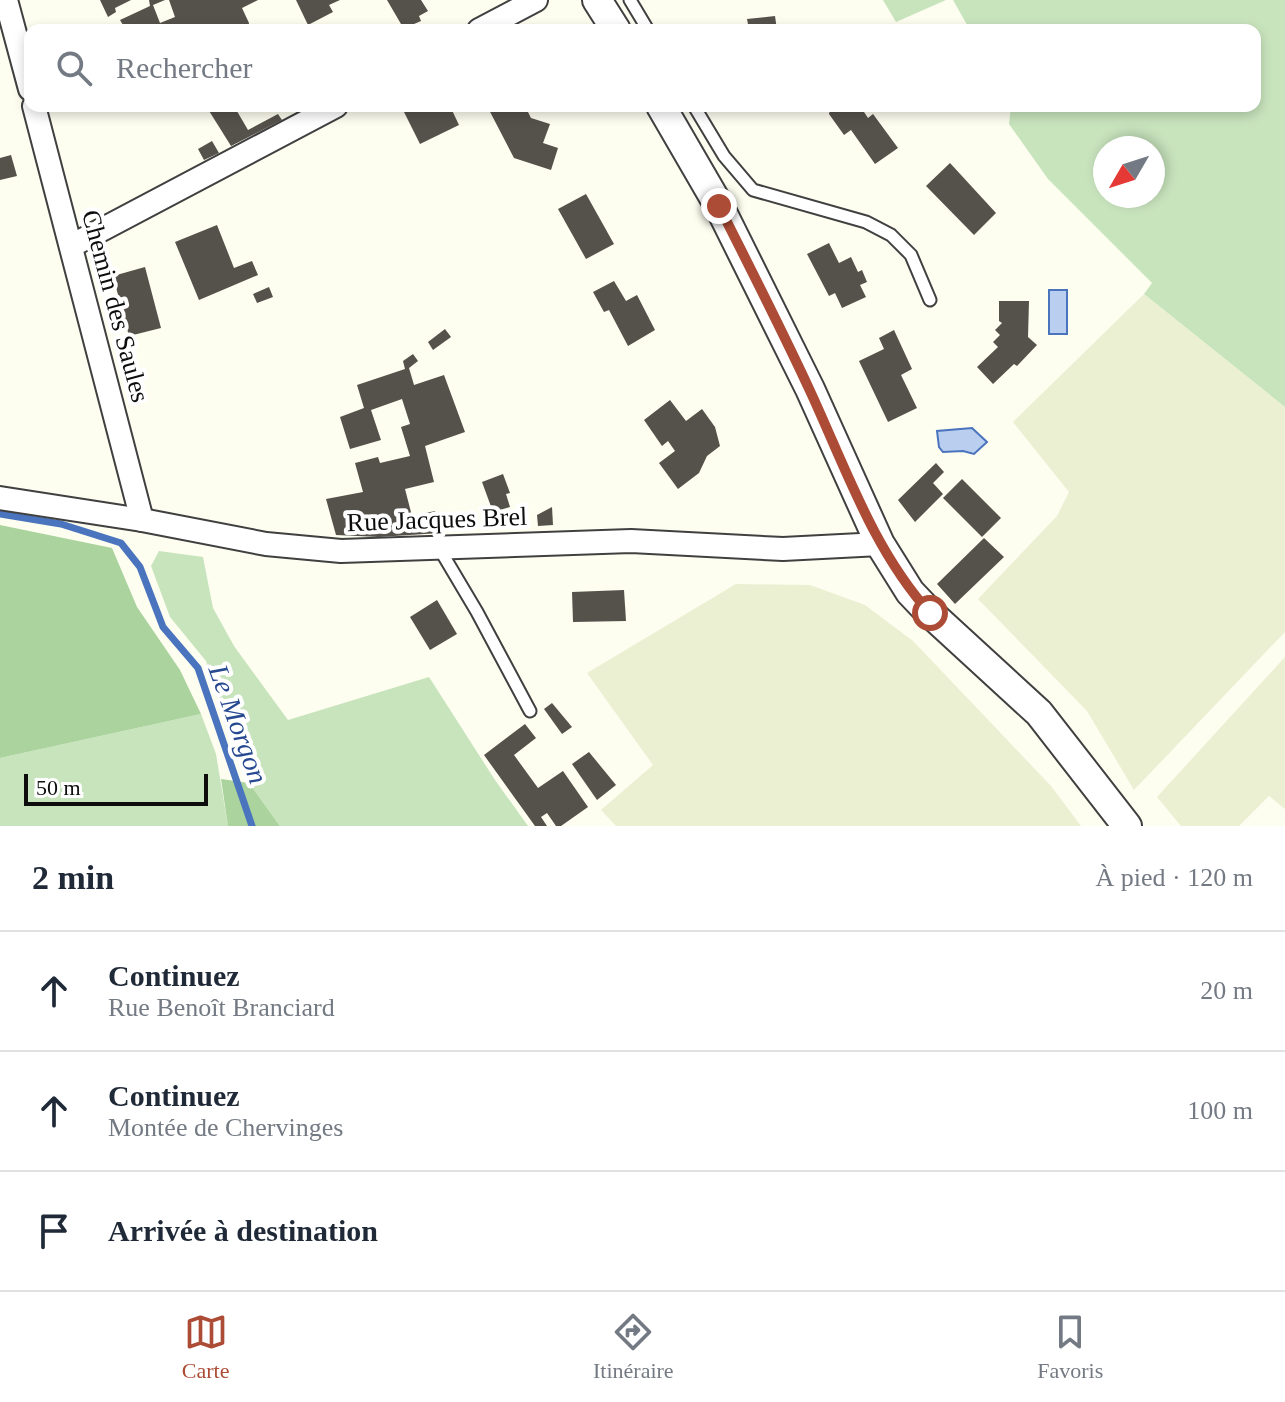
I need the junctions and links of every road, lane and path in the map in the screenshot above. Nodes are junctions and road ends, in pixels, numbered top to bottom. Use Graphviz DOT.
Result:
graph roads {
  1 [pos="6,0"];
  2 [pos="536,0"];
  3 [pos="597,0"];
  4 [pos="630,0"];
  5 [pos="490,24"];
  6 [pos="612,24"];
  7 [pos="644,24"];
  8 [pos="24,67"];
  9 [pos="36,112"];
  10 [pos="325,112"];
  11 [pos="664,112"];
  12 [pos="698,112"];
  13 [pos="71,246"];
  14 [pos="930,300"];
  15 [pos="0,498"];
  16 [pos="142,520"];
  17 [pos="880,544"];
  18 [pos="439,548"];
  19 [pos="530,711"];
  20 [pos="1127,826"];
  1 -- 8 [label="street"];
  2 -- 5 [label="street"];
  3 -- 6 [label="street"];
  4 -- 7 [label="lane"];
  9 -- 13 [label="street, Chemin des Saules"];
  10 -- 13 [label="street"];
  11 -- 17 [label="street"];
  12 -- 14 [label="lane"];
  13 -- 16 [label="street, Chemin des Saules"];
  15 -- 16 [label="street, Rue Jacques Brel"];
  16 -- 18 [label="street, Rue Jacques Brel"];
  17 -- 18 [label="street, Rue Jacques Brel"];
  17 -- 20 [label="street"];
  18 -- 19 [label="lane"];
}
